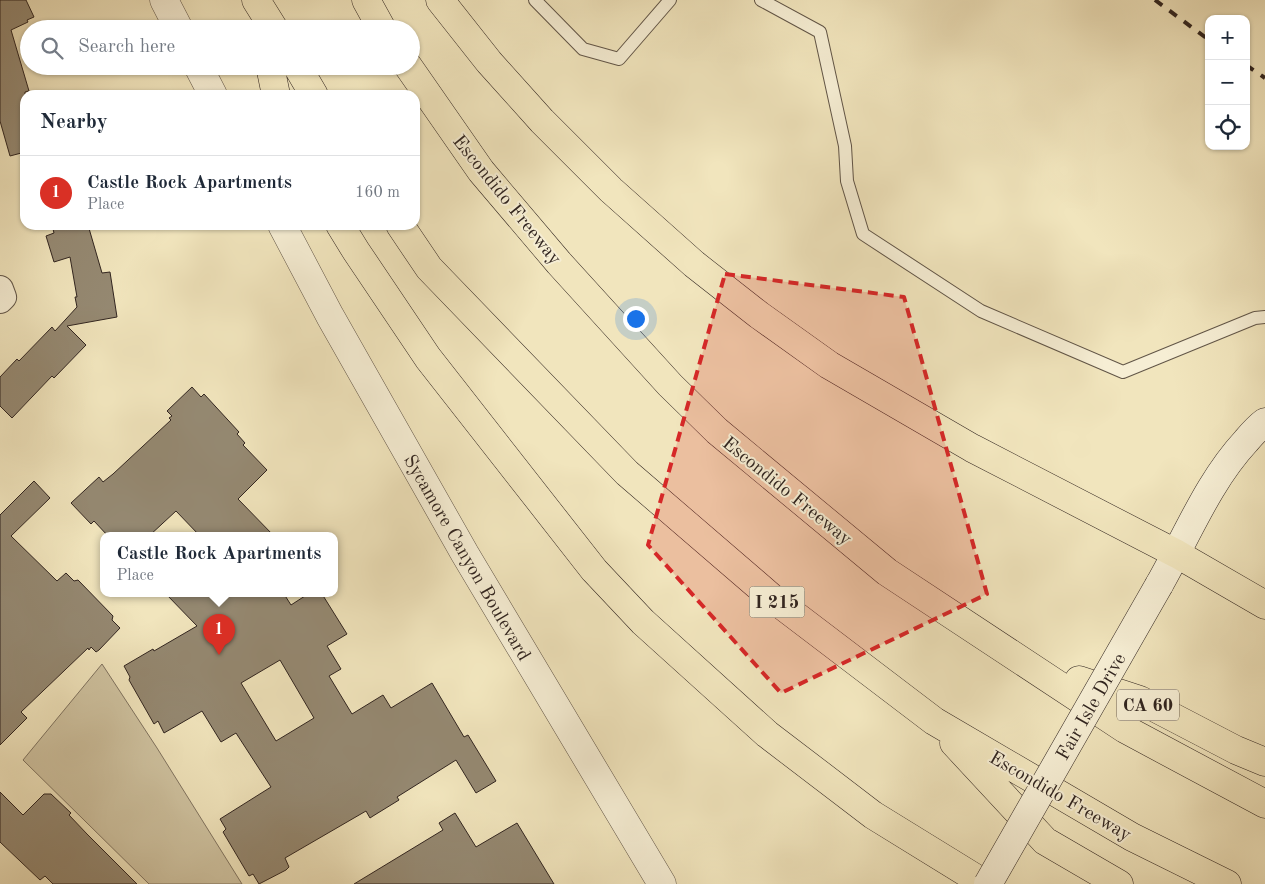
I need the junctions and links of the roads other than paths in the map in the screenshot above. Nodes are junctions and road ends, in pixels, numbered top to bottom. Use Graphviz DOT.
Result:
graph roads {
  1 [pos="164,0"];
  2 [pos="256,0"];
  3 [pos="366,0"];
  4 [pos="440,0"];
  5 [pos="534,0"];
  6 [pos="670,0"];
  7 [pos="761,0"];
  8 [pos="174,20"];
  9 [pos="260,20"];
  10 [pos="268,20"];
  11 [pos="377,20"];
  12 [pos="203,75"];
  13 [pos="272,75"];
  14 [pos="302,75"];
  15 [pos="414,75"];
  16 [pos="210,90"];
  17 [pos="275,90"];
  18 [pos="311,90"];
  19 [pos="285,230"];
  20 [pos="343,230"];
  21 [pos="403,230"];
  22 [pos="0,289"];
  23 [pos="0,300"];
  24 [pos="1265,317"];
  25 [pos="1265,422"];
  26 [pos="1177,554"];
  27 [pos="887,572"];
  28 [pos="1265,605"];
  29 [pos="1024,662"];
  30 [pos="934,722"];
  31 [pos="1265,762"];
  32 [pos="1265,804"];
  33 [pos="1265,822"];
  34 [pos="662,884"];
  35 [pos="987,884"];
  36 [pos="1119,884"];
  37 [pos="1227,884"];
  1 -- 8 [label="street"];
  2 -- 9 [label="highway"];
  2 -- 10 [label="highway"];
  3 -- 11 [label="highway"];
  4 -- 26 [label="highway"];
  5 -- 6 [label="lane"];
  7 -- 24 [label="lane"];
  12 -- 16 [label="street"];
  13 -- 17 [label="highway"];
  14 -- 18 [label="highway"];
  15 -- 27 [label="highway, Escondido Freeway"];
  19 -- 34 [label="street, Sycamore Canyon Boulevard"];
  20 -- 35 [label="highway"];
  21 -- 30 [label="highway, Escondido Freeway / I 215"];
  22 -- 23 [label="street"];
  25 -- 26 [label="street, Fair Isle Drive"];
  26 -- 28 [label="highway"];
  26 -- 35 [label="street, Fair Isle Drive, bridge"];
  27 -- 29 [label="highway, Escondido Freeway"];
  27 -- 33 [label="highway"];
  29 -- 31 [label="highway, CA 60"];
  29 -- 32 [label="highway, Escondido Freeway"];
  30 -- 36 [label="highway"];
  30 -- 37 [label="highway, Escondido Freeway / I 215"];
}
